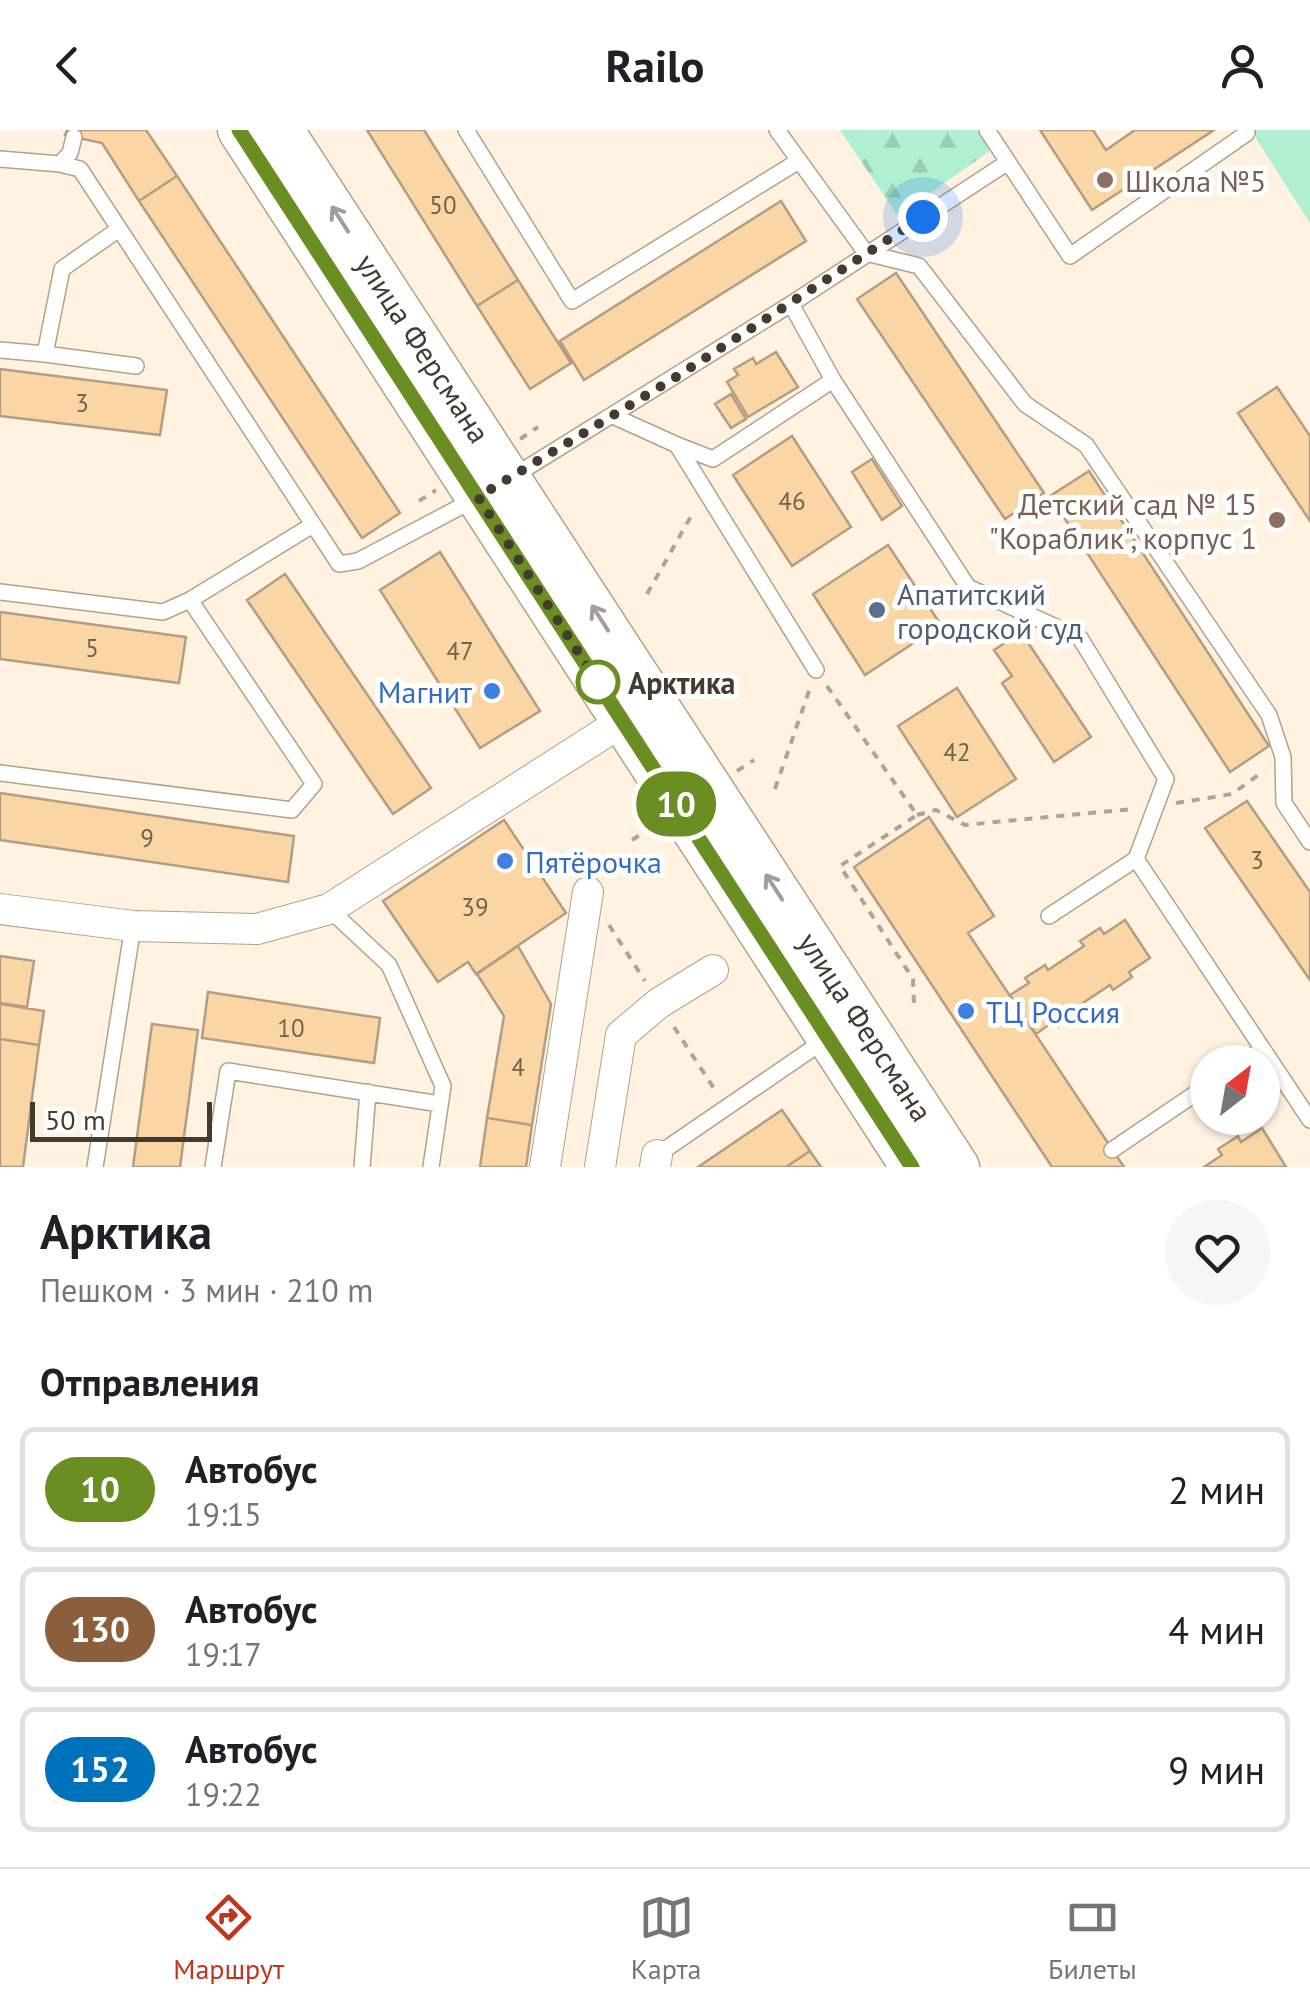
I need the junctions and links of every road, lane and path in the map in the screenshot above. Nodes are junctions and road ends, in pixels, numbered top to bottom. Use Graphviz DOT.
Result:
graph roads {
  1 [pos="239,130"];
  2 [pos="282,130"];
  3 [pos="466,130"];
  4 [pos="776,130"];
  5 [pos="988,130"];
  6 [pos="1245,130"];
  7 [pos="74,137"];
  8 [pos="0,159"];
  9 [pos="797,162"];
  10 [pos="1008,162"];
  11 [pos="60,164"];
  12 [pos="119,229"];
  13 [pos="866,254"];
  14 [pos="791,304"];
  15 [pos="0,350"];
  16 [pos="46,354"];
  17 [pos="136,366"];
  18 [pos="833,380"];
  19 [pos="613,416"];
  20 [pos="538,427"];
  21 [pos="676,445"];
  22 [pos="486,476"];
  23 [pos="706,492"];
  24 [pos="419,501"];
  25 [pos="311,526"];
  26 [pos="0,592"];
  27 [pos="647,594"];
  28 [pos="190,600"];
  29 [pos="816,670"];
  30 [pos="623,720"];
  31 [pos="1284,757"];
  32 [pos="754,760"];
  33 [pos="737,771"];
  34 [pos="0,773"];
  35 [pos="775,789"];
  36 [pos="1156,806"];
  37 [pos="916,814"];
  38 [pos="660,822"];
  39 [pos="632,840"];
  40 [pos="1310,842"];
  41 [pos="1136,859"];
  42 [pos="588,892"];
  43 [pos="329,909"];
  44 [pos="0,910"];
  45 [pos="1049,916"];
  46 [pos="133,926"];
  47 [pos="713,970"];
  48 [pos="914,1005"];
  49 [pos="828,1038"];
  50 [pos="1259,1045"];
  51 [pos="1280,1076"];
  52 [pos="368,1092"];
  53 [pos="1190,1097"];
  54 [pos="440,1104"];
  55 [pos="1310,1120"];
  56 [pos="1112,1150"];
  57 [pos="656,1161"];
  58 [pos="96,1167"];
  59 [pos="213,1167"];
  60 [pos="362,1167"];
  61 [pos="431,1167"];
  62 [pos="545,1167"];
  63 [pos="600,1167"];
  64 [pos="912,1167"];
  65 [pos="958,1167"];
  1 -- 22 [label="street, улица Ферсмана"];
  22 -- 2 [label="street, улица Ферсмана, one-way"];
  3 -- 9 [label="lane"];
  4 -- 9 [label="lane"];
  5 -- 10 [label="lane"];
  6 -- 10 [label="lane"];
  7 -- 11 [label="lane"];
  8 -- 11 [label="lane"];
  9 -- 13 [label="lane"];
  10 -- 13 [label="lane"];
  11 -- 12 [label="lane"];
  12 -- 16 [label="lane"];
  12 -- 25 [label="lane"];
  13 -- 14 [label="lane"];
  13 -- 31 [label="lane"];
  14 -- 18 [label="lane"];
  14 -- 19 [label="lane"];
  15 -- 16 [label="lane"];
  16 -- 17 [label="lane"];
  18 -- 21 [label="lane"];
  18 -- 36 [label="lane"];
  19 -- 21 [label="lane"];
  19 -- 22 [label="lane"];
  20 -- 22 [label="path"];
  21 -- 23 [label="lane"];
  22 -- 24 [label="path"];
  22 -- 25 [label="lane"];
  22 -- 30 [label="street, улица Ферсмана"];
  65 -- 22 [label="street, улица Ферсмана, one-way"];
  23 -- 27 [label="path"];
  23 -- 29 [label="lane"];
  25 -- 28 [label="lane"];
  26 -- 28 [label="lane"];
  28 -- 34 [label="lane"];
  29 -- 35 [label="path"];
  29 -- 37 [label="path"];
  30 -- 43 [label="street"];
  30 -- 49 [label="street, улица Ферсмана"];
  31 -- 36 [label="path"];
  31 -- 40 [label="lane"];
  32 -- 33 [label="path"];
  36 -- 37 [label="path"];
  36 -- 41 [label="lane"];
  37 -- 48 [label="path"];
  38 -- 39 [label="path"];
  41 -- 45 [label="lane"];
  41 -- 50 [label="lane"];
  42 -- 62 [label="street"];
  43 -- 46 [label="street"];
  43 -- 54 [label="lane"];
  44 -- 46 [label="street"];
  46 -- 58 [label="lane"];
  47 -- 63 [label="street"];
  49 -- 57 [label="lane"];
  49 -- 64 [label="street, улица Ферсмана"];
  51 -- 55 [label="lane"];
  52 -- 54 [label="lane"];
  52 -- 59 [label="lane"];
  52 -- 60 [label="lane"];
  53 -- 56 [label="lane"];
  54 -- 61 [label="lane"];
}
